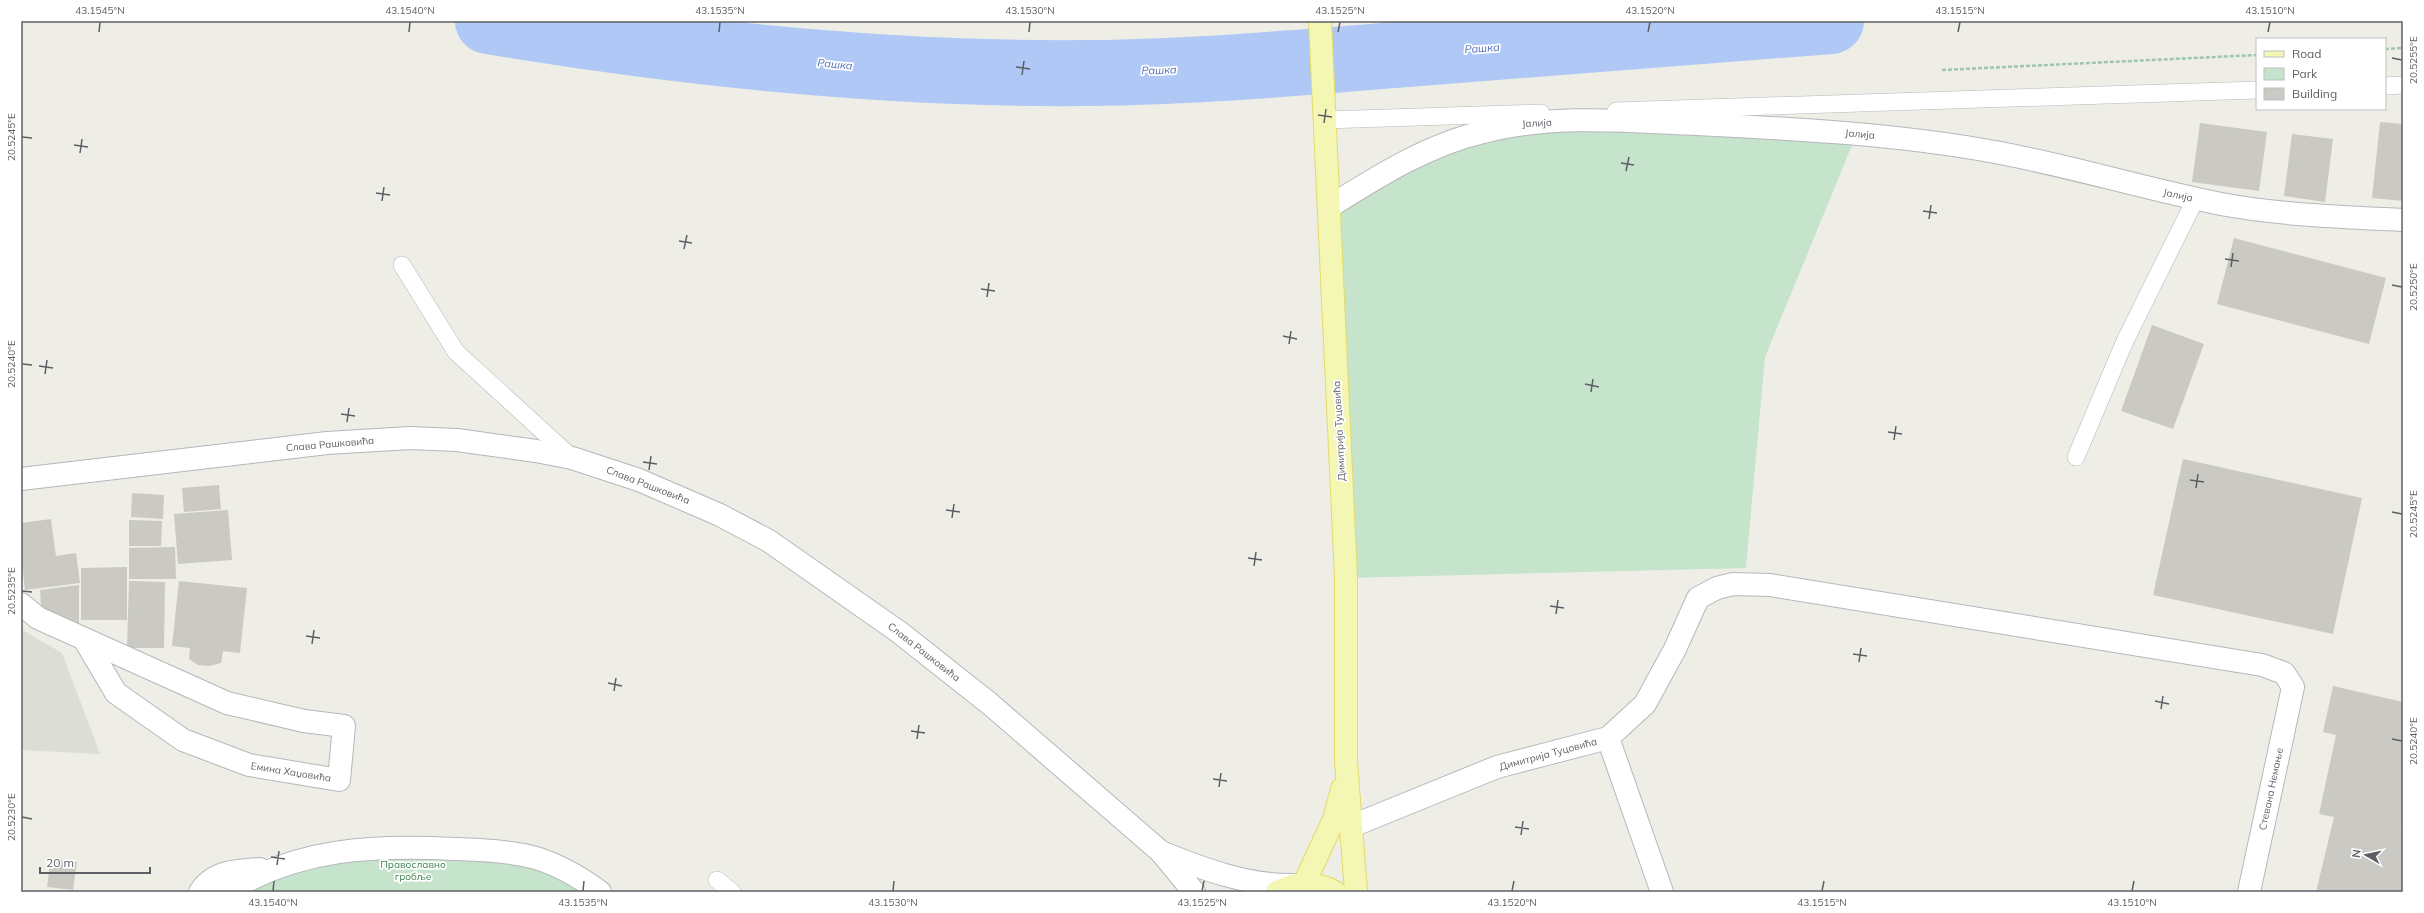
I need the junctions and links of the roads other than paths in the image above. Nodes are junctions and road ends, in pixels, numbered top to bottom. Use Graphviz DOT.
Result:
graph roads {
  1 [pos="1320,21"];
  2 [pos="2403,85"];
  3 [pos="2386,86"];
  4 [pos="2256,90"];
  5 [pos="1325,110"];
  6 [pos="2196,198"];
  7 [pos="1329,207"];
  8 [pos="2403,220"];
  9 [pos="402,265"];
  10 [pos="2076,457"];
  11 [pos="572,458"];
  12 [pos="21,479"];
  13 [pos="21,604"];
  14 [pos="84,639"];
  15 [pos="2293,687"];
  16 [pos="1608,738"];
  17 [pos="1346,762"];
  18 [pos="1352,826"];
  19 [pos="1162,852"];
  20 [pos="273,868"];
  21 [pos="717,880"];
  22 [pos="1292,887"];
  23 [pos="200,892"];
  24 [pos="227,892"];
  25 [pos="600,892"];
  26 [pos="732,892"];
  27 [pos="1194,892"];
  28 [pos="1335,892"];
  29 [pos="1356,892"];
  30 [pos="1662,892"];
  31 [pos="2249,892"];
  1 -- 5 [label="main road, Димитрија Туцовића"];
  2 -- 3 [label="lane"];
  4 -- 5 [label="lane"];
  5 -- 7 [label="main road, Димитрија Туцовића"];
  6 -- 7 [label="street, Јалија"];
  6 -- 8 [label="street, Јалија"];
  6 -- 10 [label="lane"];
  7 -- 17 [label="main road, Димитрија Туцовића"];
  9 -- 11 [label="lane"];
  11 -- 12 [label="street, Слава Рашковића"];
  11 -- 19 [label="street, Слава Рашковића"];
  13 -- 14 [label="street"];
  14 -- 14 [label="street, Емина Хаџовића"];
  15 -- 16 [label="street, Димитрија Туцовића"];
  15 -- 31 [label="street, Стевана Немање"];
  16 -- 18 [label="street, Димитрија Туцовића"];
  16 -- 30 [label="street"];
  17 -- 18 [label="main road"];
  17 -- 22 [label="main road"];
  18 -- 29 [label="main road"];
  19 -- 22 [label="street"];
  19 -- 27 [label="street"];
  20 -- 23 [label="street"];
  20 -- 24 [label="street"];
  20 -- 25 [label="street"];
  21 -- 26 [label="lane"];
  22 -- 28 [label="main road"];
}
